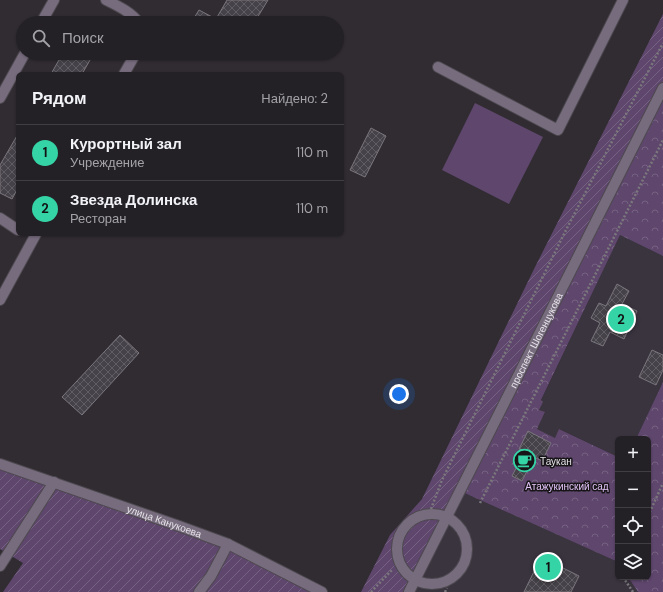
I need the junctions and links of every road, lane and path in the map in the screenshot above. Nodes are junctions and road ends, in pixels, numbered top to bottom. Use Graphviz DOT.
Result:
graph roads {
  1 [pos="54,0"];
  2 [pos="106,0"];
  3 [pos="623,0"];
  4 [pos="45,16"];
  5 [pos="134,16"];
  6 [pos="663,42"];
  7 [pos="21,60"];
  8 [pos="132,60"];
  9 [pos="438,68"];
  10 [pos="125,72"];
  11 [pos="663,88"];
  12 [pos="0,98"];
  13 [pos="663,140"];
  14 [pos="0,218"];
  15 [pos="16,229"];
  16 [pos="31,236"];
  17 [pos="0,300"];
  18 [pos="0,464"];
  19 [pos="54,482"];
  20 [pos="663,483"];
  21 [pos="480,503"];
  22 [pos="431,509"];
  23 [pos="651,509"];
  24 [pos="447,517"];
  25 [pos="228,544"];
  26 [pos="0,566"];
  27 [pos="392,570"];
  28 [pos="415,580"];
  29 [pos="625,580"];
  30 [pos="447,588"];
  31 [pos="199,592"];
  32 [pos="322,592"];
  33 [pos="371,592"];
  34 [pos="409,592"];
  35 [pos="445,592"];
  36 [pos="633,592"];
  1 -- 4 [label="street"];
  2 -- 5 [label="street"];
  3 -- 9 [label="street"];
  6 -- 22 [label="path"];
  7 -- 12 [label="street"];
  8 -- 10 [label="street"];
  11 -- 24 [label="street, проспект Шогенцукова"];
  13 -- 21 [label="path"];
  14 -- 15 [label="street"];
  16 -- 17 [label="street"];
  18 -- 19 [label="street, улица Канукоева"];
  19 -- 25 [label="street, улица Канукоева"];
  19 -- 26 [label="street"];
  20 -- 23 [label="path"];
  24 -- 28 [label="street, проспект Шогенцукова"];
  24 -- 28 [label="street"];
  24 -- 28 [label="street"];
  25 -- 31 [label="street"];
  25 -- 32 [label="street, улица Канукоева"];
  27 -- 33 [label="path"];
  28 -- 34 [label="street, проспект Шогенцукова"];
  29 -- 36 [label="path"];
  30 -- 35 [label="path"];
}
